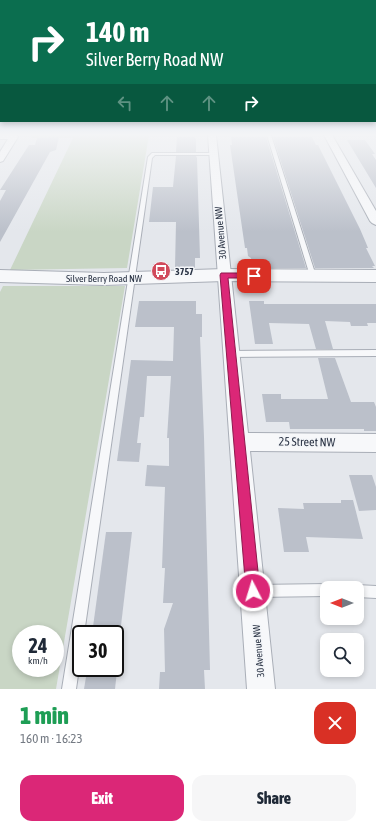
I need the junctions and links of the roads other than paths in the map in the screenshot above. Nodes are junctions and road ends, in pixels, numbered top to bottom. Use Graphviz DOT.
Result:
graph roads {
  1 [pos="149,167"];
  2 [pos="215,167"];
  3 [pos="279,167"];
  4 [pos="346,167"];
  5 [pos="376,221"];
  6 [pos="224,275"];
  7 [pos="0,276"];
  8 [pos="313,276"];
  9 [pos="376,276"];
  10 [pos="132,279"];
  11 [pos="376,352"];
  12 [pos="231,354"];
  13 [pos="239,442"];
  14 [pos="376,443"];
  15 [pos="320,590"];
  16 [pos="253,591"];
  17 [pos="364,591"];
  18 [pos="376,592"];
  19 [pos="69,689"];
  20 [pos="261,689"];
  1 -- 10 [label="lane"];
  2 -- 6 [label="street, 30 Avenue NW"];
  3 -- 8 [label="lane"];
  4 -- 5 [label="street"];
  6 -- 8 [label="street, Silver Berry Road NW"];
  6 -- 10 [label="street, Silver Berry Road NW"];
  6 -- 12 [label="street, 30 Avenue NW"];
  7 -- 10 [label="street, Silver Berry Road NW"];
  8 -- 9 [label="street, Silver Berry Road NW"];
  10 -- 19 [label="lane"];
  11 -- 12 [label="lane"];
  12 -- 13 [label="street, 30 Avenue NW"];
  13 -- 14 [label="street, 25 Street NW"];
  13 -- 16 [label="street, 30 Avenue NW"];
  15 -- 16 [label="lane"];
  16 -- 20 [label="street, 30 Avenue NW"];
  17 -- 18 [label="lane"];
}
